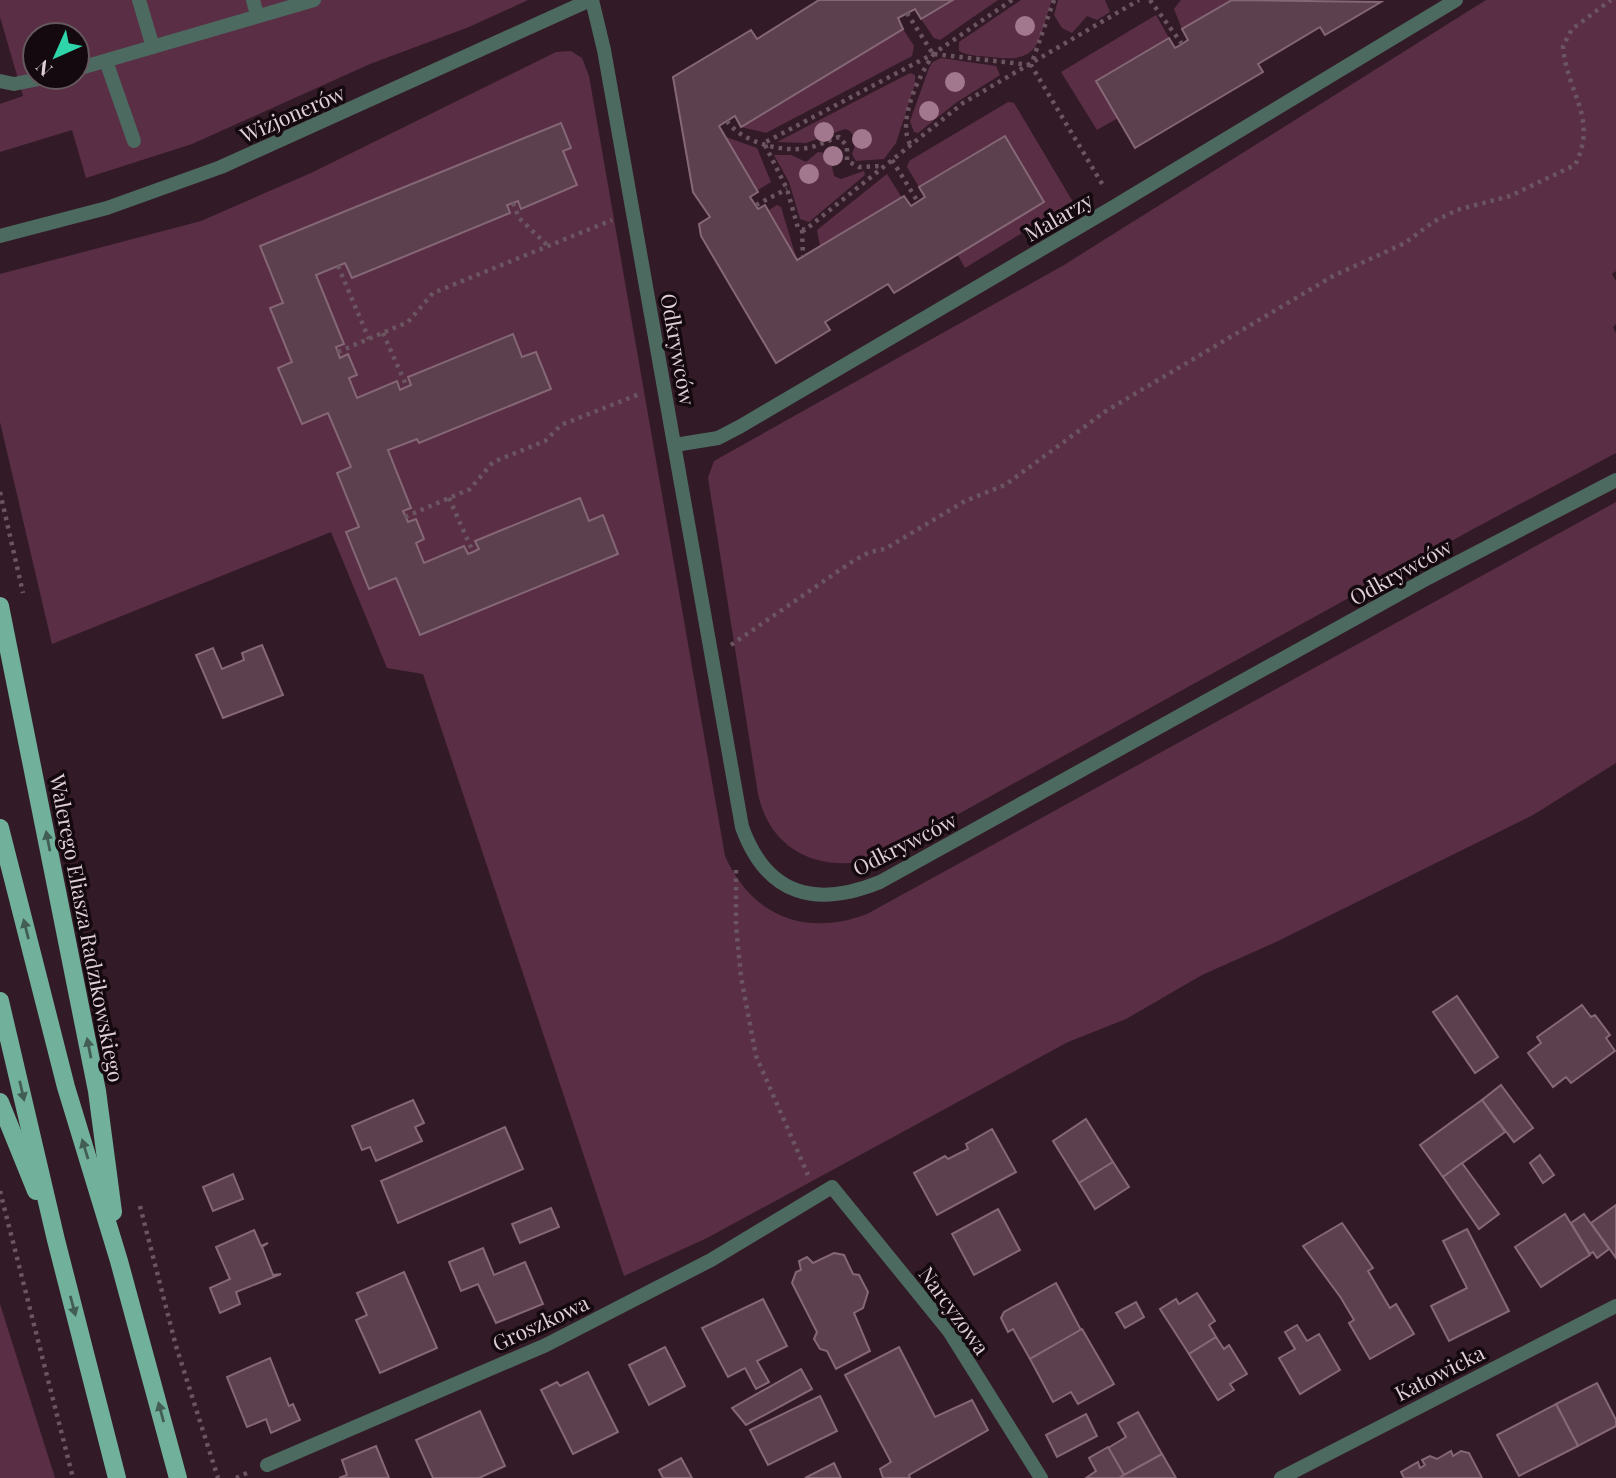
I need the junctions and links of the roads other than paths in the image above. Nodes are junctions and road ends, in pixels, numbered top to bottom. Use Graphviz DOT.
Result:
graph roads {
  1 [pos="139,0"];
  2 [pos="253,0"];
  3 [pos="314,0"];
  4 [pos="591,0"];
  5 [pos="1453,1"];
  6 [pos="257,15"];
  7 [pos="153,47"];
  8 [pos="106,61"];
  9 [pos="91,65"];
  10 [pos="0,81"];
  11 [pos="21,83"];
  12 [pos="134,141"];
  13 [pos="0,236"];
  14 [pos="675,445"];
  15 [pos="1616,480"];
  16 [pos="0,606"];
  17 [pos="0,828"];
  18 [pos="0,1000"];
  19 [pos="0,1102"];
  20 [pos="820,1194"];
  21 [pos="56,1240"];
  22 [pos="119,1261"];
  23 [pos="1616,1306"];
  24 [pos="267,1465"];
  25 [pos="1304,1473"];
  26 [pos="117,1478"];
  27 [pos="178,1478"];
  28 [pos="1041,1478"];
  29 [pos="1281,1478"];
  1 -- 7 [label="street"];
  2 -- 6 [label="street"];
  3 -- 6 [label="street"];
  4 -- 13 [label="street, Wizjonerów"];
  4 -- 14 [label="street, Odkrywców"];
  5 -- 14 [label="street, Malarzy"];
  6 -- 7 [label="street"];
  7 -- 8 [label="street"];
  8 -- 9 [label="street"];
  8 -- 12 [label="street"];
  10 -- 11 [label="street"];
  14 -- 15 [label="street, Odkrywców"];
  22 -- 16 [label="main road, Walerego Eliasza Radzikowskiego, one-way"];
  22 -- 17 [label="main road, Walerego Eliasza Radzikowskiego, one-way"];
  18 -- 21 [label="main road, one-way"];
  19 -- 21 [label="main road"];
  20 -- 24 [label="street, Groszkowa"];
  20 -- 28 [label="street, Narcyzowa"];
  21 -- 26 [label="main road, one-way"];
  27 -- 22 [label="main road, Walerego Eliasza Radzikowskiego, one-way"];
  23 -- 25 [label="street, Katowicka"];
  25 -- 29 [label="street, Katowicka"];
}
